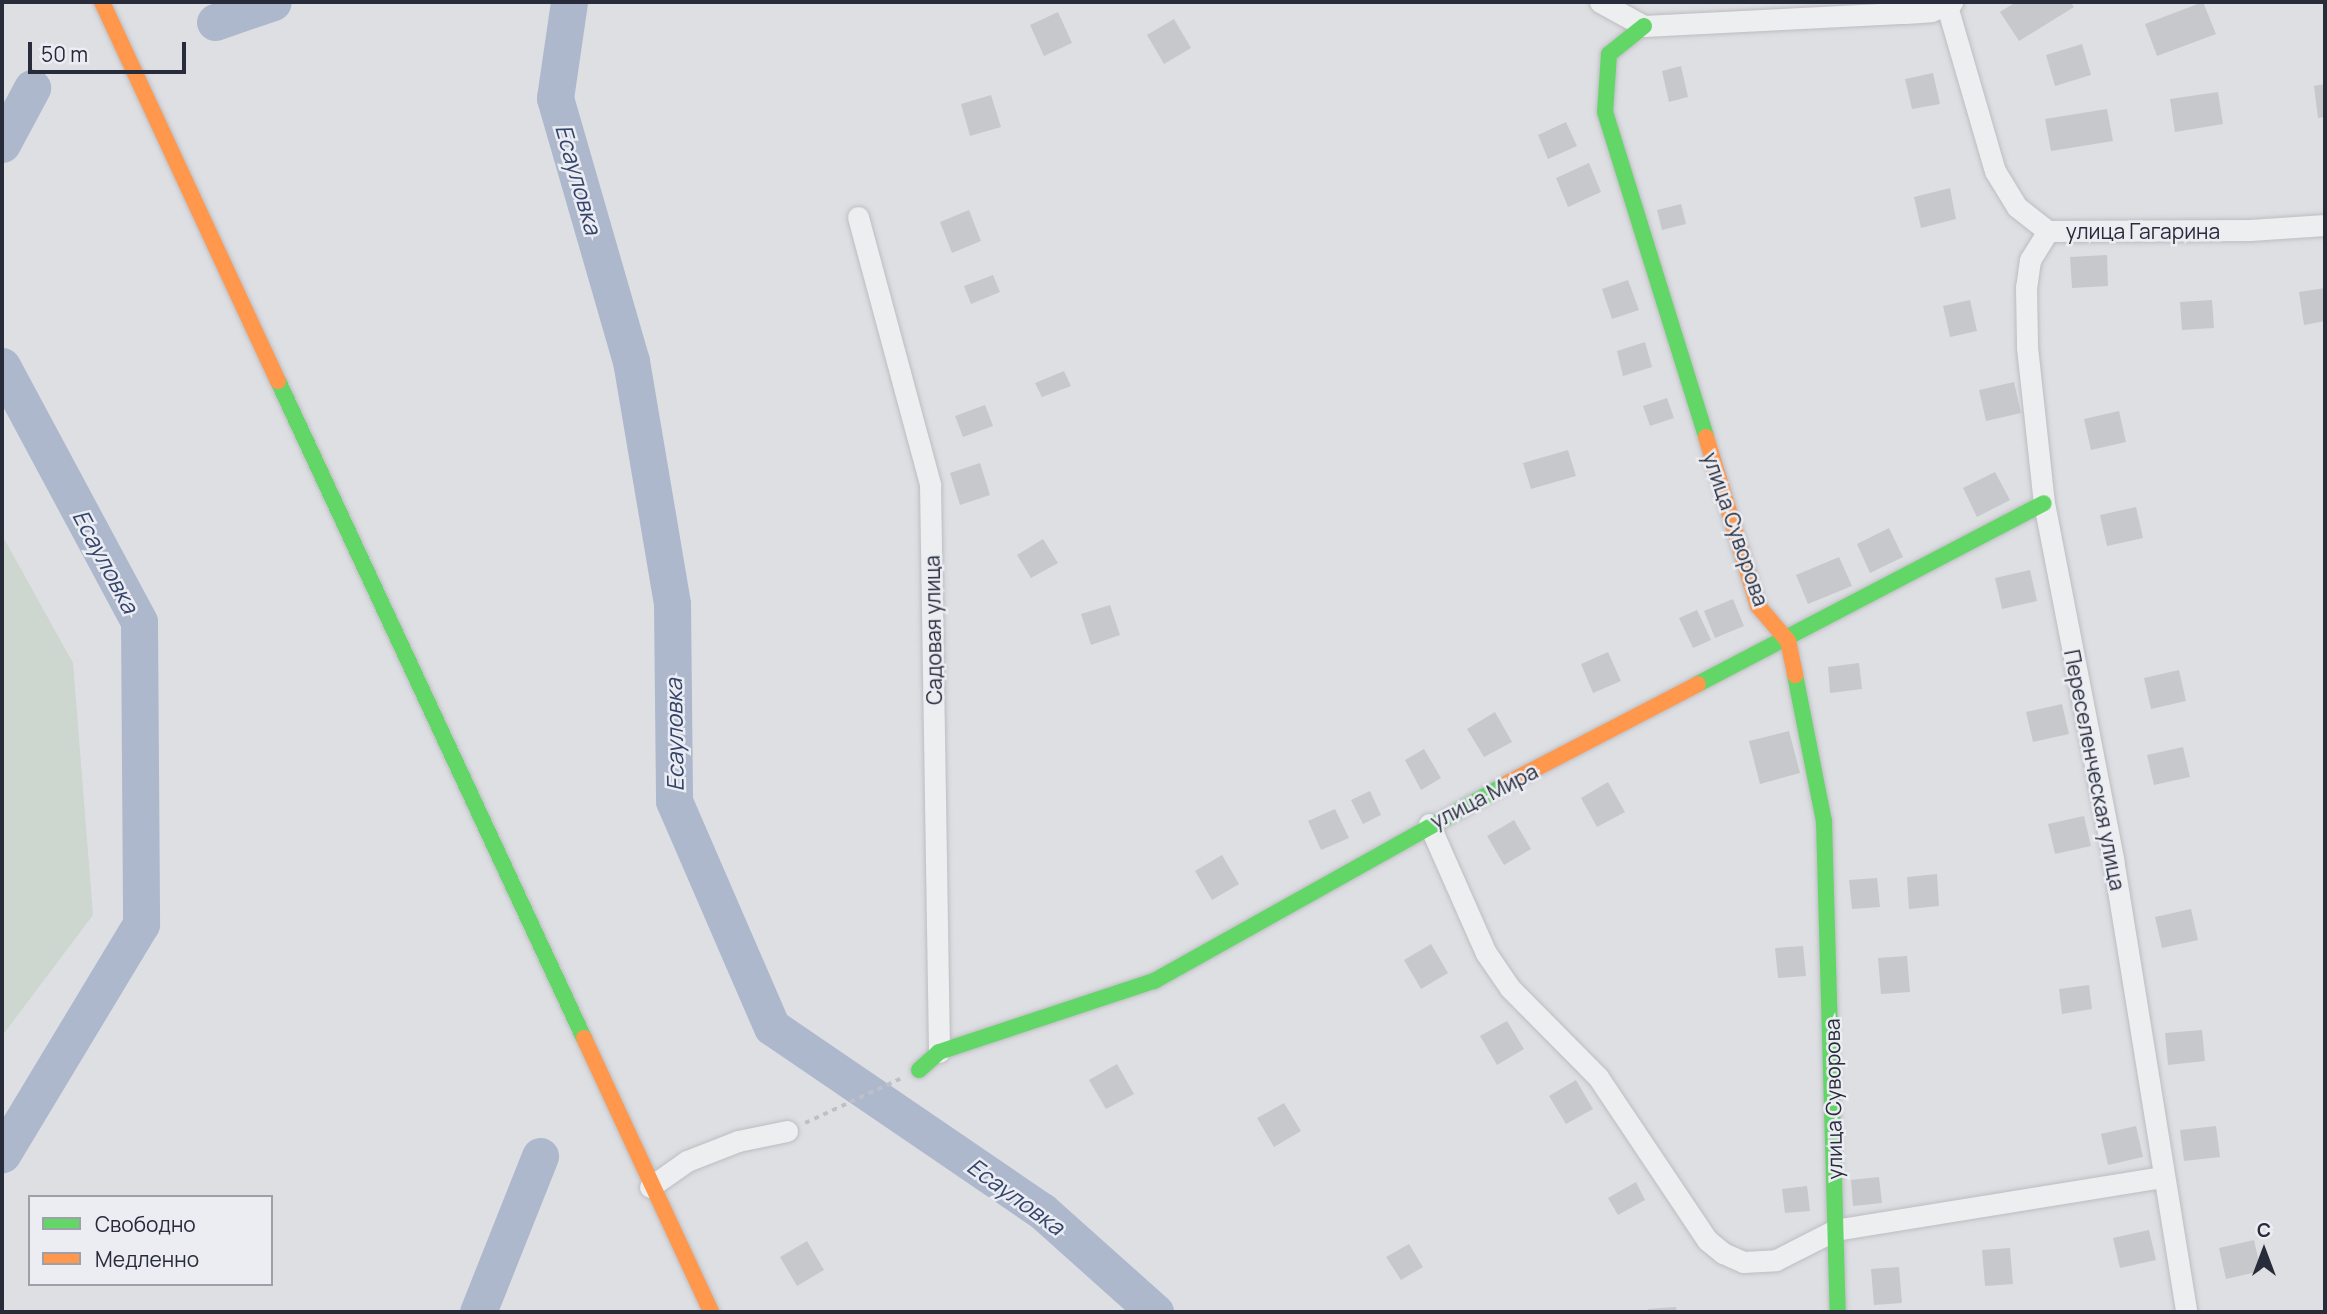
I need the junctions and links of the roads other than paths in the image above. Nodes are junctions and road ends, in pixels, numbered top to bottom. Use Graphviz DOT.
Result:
graph roads {
  1 [pos="102,2"];
  2 [pos="1600,2"];
  3 [pos="1950,4"];
  4 [pos="1644,26"];
  5 [pos="859,217"];
  6 [pos="2325,225"];
  7 [pos="2048,231"];
  8 [pos="2044,503"];
  9 [pos="1788,641"];
  10 [pos="1429,824"];
  11 [pos="939,1052"];
  12 [pos="919,1070"];
  13 [pos="787,1132"];
  14 [pos="2162,1177"];
  15 [pos="650,1187"];
  16 [pos="1835,1230"];
  17 [pos="711,1312"];
  18 [pos="1838,1312"];
  19 [pos="2186,1312"];
  1 -- 15 [label="street"];
  2 -- 4 [label="street"];
  3 -- 4 [label="street"];
  3 -- 7 [label="street, улица Гагарина"];
  4 -- 9 [label="street, улица Суворова"];
  5 -- 11 [label="street, Садовая улица"];
  6 -- 7 [label="street, улица Гагарина"];
  7 -- 8 [label="street, Переселенческая улица"];
  8 -- 9 [label="street, улица Мира"];
  8 -- 14 [label="street, Переселенческая улица"];
  9 -- 10 [label="street, улица Мира"];
  9 -- 16 [label="street, улица Суворова"];
  10 -- 11 [label="street, улица Мира"];
  10 -- 16 [label="street"];
  11 -- 12 [label="street, улица Мира"];
  13 -- 15 [label="street"];
  14 -- 16 [label="street"];
  14 -- 19 [label="street, Переселенческая улица"];
  15 -- 17 [label="street"];
  16 -- 18 [label="street, улица Суворова"];
}
